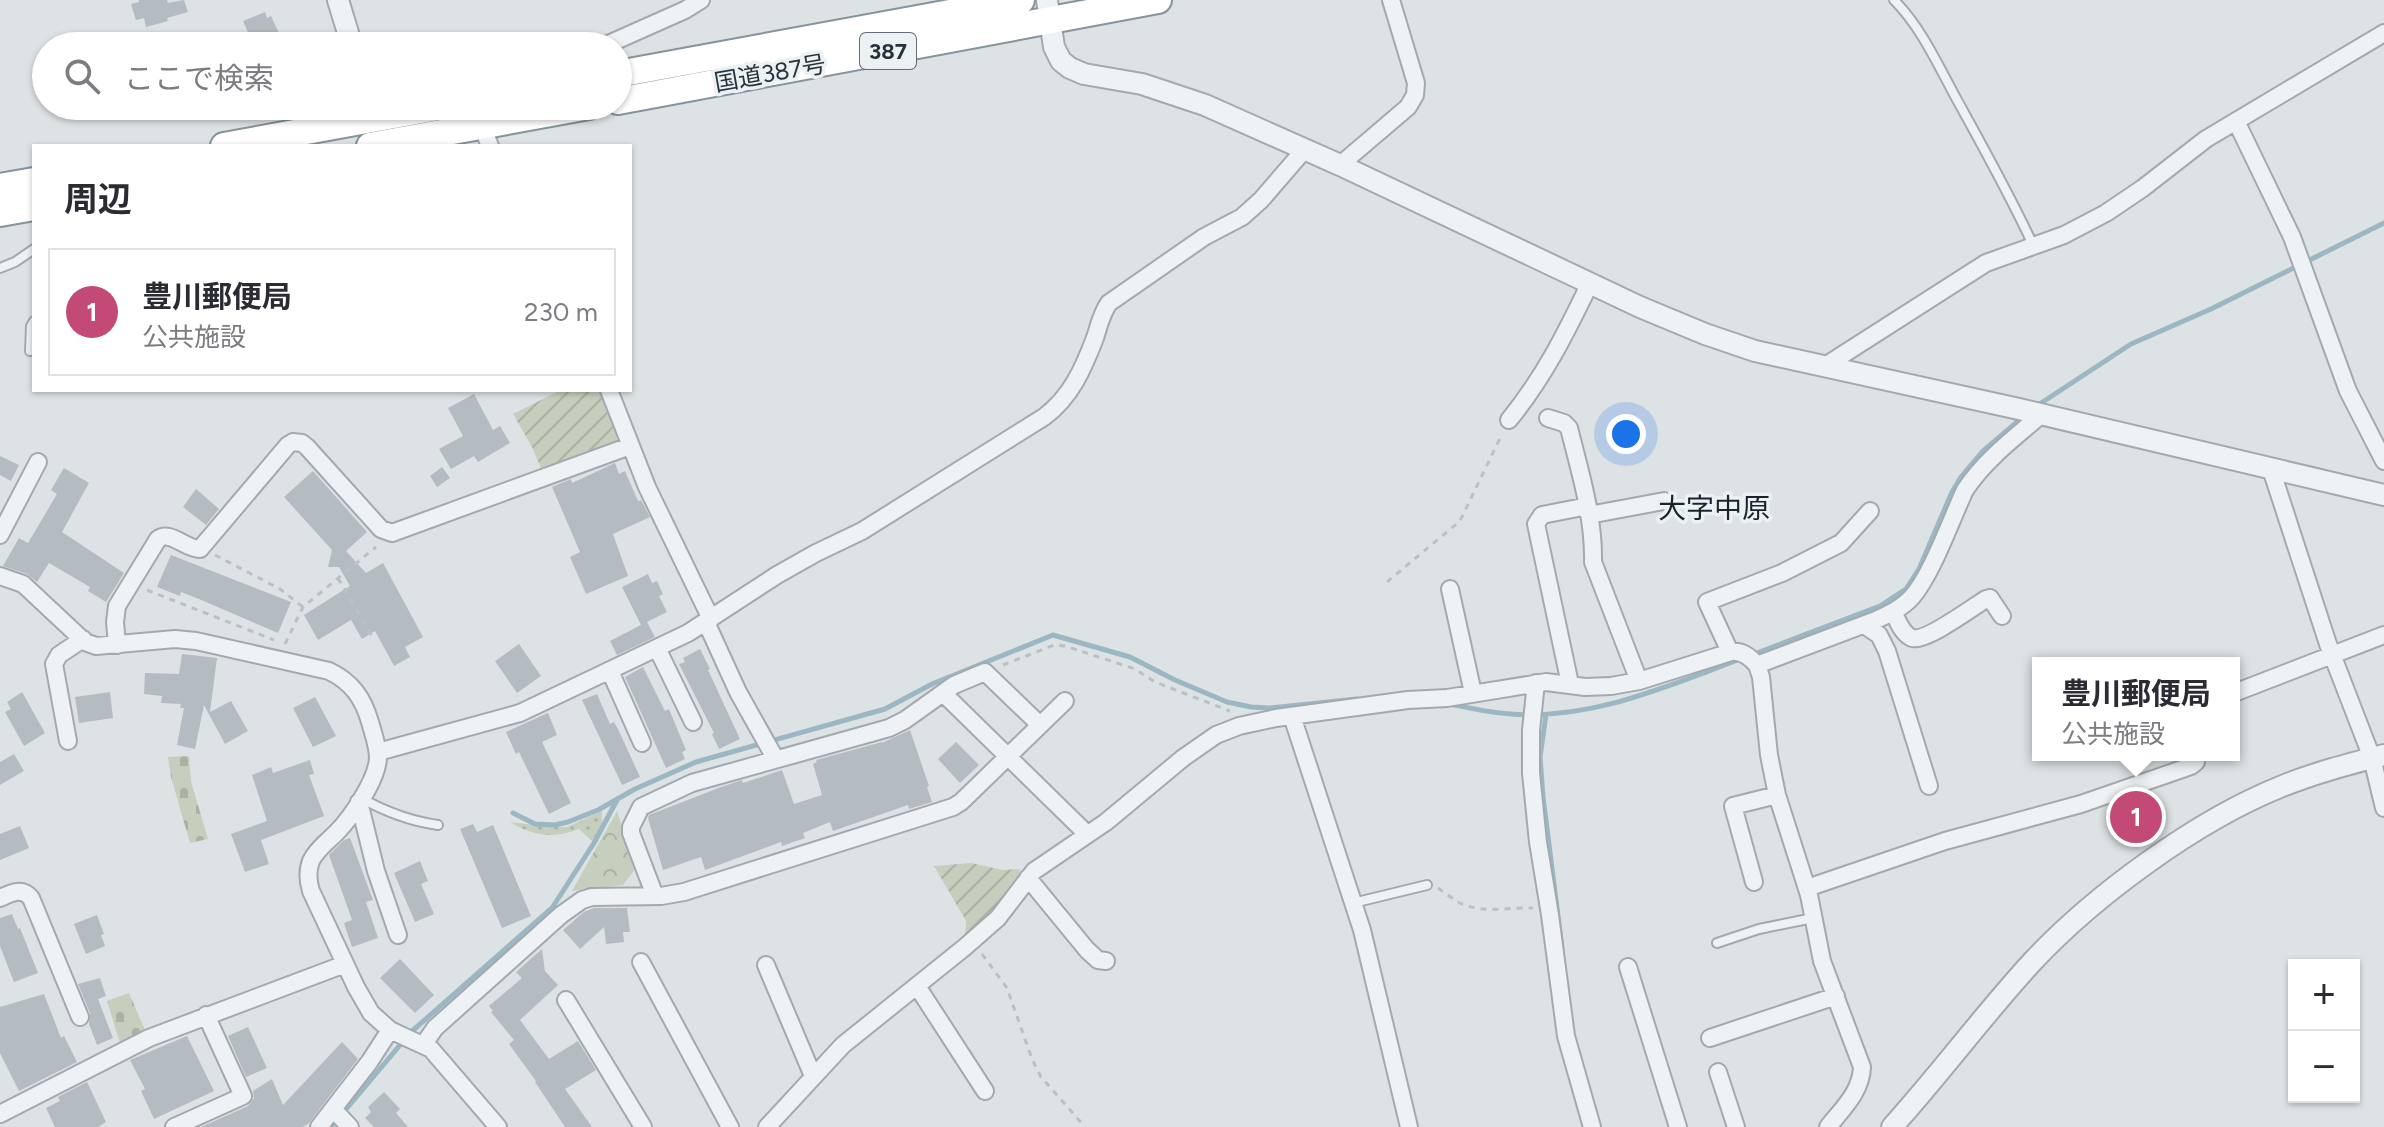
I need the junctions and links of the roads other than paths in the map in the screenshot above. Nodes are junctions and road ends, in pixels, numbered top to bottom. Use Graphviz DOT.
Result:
graph roads {
  1 [pos="338,0"];
  2 [pos="701,0"];
  3 [pos="1021,0"];
  4 [pos="1158,0"];
  5 [pos="1391,0"];
  6 [pos="1894,0"];
  7 [pos="1048,10"];
  8 [pos="348,32"];
  9 [pos="2384,33"];
  10 [pos="632,34"];
  11 [pos="632,71"];
  12 [pos="632,98"];
  13 [pos="404,120"];
  14 [pos="541,120"];
  15 [pos="2236,121"];
  16 [pos="381,128"];
  17 [pos="486,136"];
  18 [pos="241,144"];
  19 [pos="1305,149"];
  20 [pos="1340,165"];
  21 [pos="32,181"];
  22 [pos="0,187"];
  23 [pos="32,207"];
  24 [pos="0,213"];
  25 [pos="2033,245"];
  26 [pos="32,250"];
  27 [pos="0,268"];
  28 [pos="1590,283"];
  29 [pos="32,324"];
  30 [pos="30,351"];
  31 [pos="1825,366"];
  32 [pos="610,392"];
  33 [pos="2041,415"];
  34 [pos="1548,418"];
  35 [pos="1509,420"];
  36 [pos="630,446"];
  37 [pos="2384,461"];
  38 [pos="38,462"];
  39 [pos="2271,469"];
  40 [pos="2384,495"];
  41 [pos="1664,501"];
  42 [pos="1589,510"];
  43 [pos="1870,511"];
  44 [pos="0,535"];
  45 [pos="0,576"];
  46 [pos="1450,589"];
  47 [pos="1893,612"];
  48 [pos="2002,616"];
  49 [pos="708,620"];
  50 [pos="1864,625"];
  51 [pos="2384,635"];
  52 [pos="83,639"];
  53 [pos="117,645"];
  54 [pos="657,648"];
  55 [pos="1730,652"];
  56 [pos="2332,655"];
  57 [pos="1757,665"];
  58 [pos="610,671"];
  59 [pos="1639,681"];
  60 [pos="1536,683"];
  61 [pos="1570,684"];
  62 [pos="2240,691"];
  63 [pos="943,693"];
  64 [pos="1473,693"];
  65 [pos="1065,701"];
  66 [pos="1292,716"];
  67 [pos="693,722"];
  68 [pos="1040,725"];
  69 [pos="68,741"];
  70 [pos="642,743"];
  71 [pos="378,752"];
  72 [pos="1009,756"];
  73 [pos="2378,756"];
  74 [pos="775,758"];
  75 [pos="2196,761"];
  76 [pos="1929,786"];
  77 [pos="1777,795"];
  78 [pos="360,800"];
  79 [pos="2384,808"];
  80 [pos="438,825"];
  81 [pos="1087,834"];
  82 [pos="1028,878"];
  83 [pos="1754,882"];
  84 [pos="1427,885"];
  85 [pos="1807,888"];
  86 [pos="655,896"];
  87 [pos="0,898"];
  88 [pos="1353,903"];
  89 [pos="1814,918"];
  90 [pos="398,935"];
  91 [pos="1717,943"];
  92 [pos="1106,961"];
  93 [pos="641,962"];
  94 [pos="345,964"];
  95 [pos="766,965"];
  96 [pos="1628,967"];
  97 [pos="917,986"];
  98 [pos="1836,996"];
  99 [pos="566,1000"];
  100 [pos="206,1015"];
  101 [pos="80,1017"];
  102 [pos="390,1030"];
  103 [pos="1710,1038"];
  104 [pos="424,1044"];
  105 [pos="1718,1072"];
  106 [pos="813,1076"];
  107 [pos="985,1091"];
  108 [pos="333,1109"];
  109 [pos="0,1114"];
  110 [pos="181,1126"];
  111 [pos="319,1127"];
  112 [pos="350,1127"];
  113 [pos="498,1127"];
  114 [pos="643,1127"];
  115 [pos="730,1127"];
  116 [pos="767,1127"];
  117 [pos="1409,1127"];
  118 [pos="1592,1127"];
  119 [pos="1678,1127"];
  120 [pos="1736,1127"];
  121 [pos="1828,1127"];
  122 [pos="1892,1127"];
  1 -- 8 [label="street"];
  2 -- 10 [label="street"];
  3 -- 11 [label="highway, 国道387号 / 387"];
  4 -- 7 [label="highway, 国道387号 / 387"];
  5 -- 20 [label="street"];
  6 -- 25 [label="lane"];
  7 -- 12 [label="highway, 国道387号 / 387"];
  7 -- 19 [label="street"];
  9 -- 15 [label="street"];
  13 -- 16 [label="highway"];
  14 -- 17 [label="highway"];
  15 -- 25 [label="street"];
  15 -- 37 [label="street"];
  16 -- 17 [label="highway"];
  16 -- 18 [label="highway"];
  19 -- 20 [label="street"];
  19 -- 49 [label="street"];
  20 -- 28 [label="street"];
  21 -- 22 [label="highway"];
  23 -- 24 [label="highway"];
  25 -- 31 [label="street"];
  26 -- 27 [label="lane"];
  28 -- 31 [label="street"];
  28 -- 35 [label="street"];
  29 -- 30 [label="lane"];
  31 -- 33 [label="street"];
  32 -- 36 [label="street"];
  33 -- 39 [label="street"];
  33 -- 47 [label="street"];
  34 -- 42 [label="street"];
  36 -- 49 [label="street"];
  36 -- 53 [label="street"];
  38 -- 44 [label="street"];
  39 -- 40 [label="street"];
  39 -- 56 [label="street"];
  41 -- 42 [label="street"];
  42 -- 59 [label="street"];
  42 -- 61 [label="street"];
  43 -- 55 [label="street"];
  45 -- 52 [label="street"];
  46 -- 64 [label="street"];
  47 -- 48 [label="street"];
  47 -- 50 [label="street"];
  49 -- 54 [label="street"];
  49 -- 74 [label="street"];
  50 -- 57 [label="street"];
  50 -- 76 [label="street"];
  51 -- 56 [label="street"];
  52 -- 53 [label="street"];
  52 -- 69 [label="street"];
  53 -- 71 [label="street"];
  54 -- 58 [label="street"];
  54 -- 67 [label="street"];
  55 -- 57 [label="street"];
  55 -- 59 [label="street"];
  56 -- 62 [label="street"];
  56 -- 73 [label="street"];
  57 -- 77 [label="street"];
  58 -- 70 [label="street"];
  58 -- 71 [label="street"];
  59 -- 61 [label="street"];
  60 -- 61 [label="street"];
  60 -- 64 [label="street"];
  60 -- 118 [label="street"];
  63 -- 68 [label="street"];
  63 -- 72 [label="street"];
  63 -- 74 [label="street"];
  64 -- 66 [label="street"];
  65 -- 68 [label="street"];
  66 -- 81 [label="street"];
  66 -- 88 [label="street"];
  68 -- 72 [label="street"];
  71 -- 78 [label="street"];
  72 -- 81 [label="street"];
  72 -- 86 [label="street"];
  73 -- 79 [label="street"];
  73 -- 122 [label="street"];
  74 -- 86 [label="street"];
  75 -- 85 [label="street"];
  77 -- 83 [label="street"];
  77 -- 85 [label="street"];
  78 -- 80 [label="lane"];
  78 -- 90 [label="street"];
  78 -- 94 [label="street"];
  81 -- 82 [label="street"];
  82 -- 92 [label="street"];
  82 -- 97 [label="street"];
  84 -- 88 [label="lane"];
  85 -- 89 [label="street"];
  86 -- 104 [label="street"];
  87 -- 101 [label="street"];
  88 -- 117 [label="street"];
  89 -- 91 [label="lane"];
  89 -- 98 [label="street"];
  93 -- 115 [label="street"];
  94 -- 100 [label="street"];
  94 -- 102 [label="street"];
  95 -- 106 [label="street"];
  96 -- 119 [label="street"];
  97 -- 106 [label="street"];
  97 -- 107 [label="street"];
  98 -- 103 [label="street"];
  98 -- 121 [label="street"];
  99 -- 114 [label="street"];
  100 -- 109 [label="street"];
  100 -- 110 [label="street"];
  102 -- 104 [label="street"];
  102 -- 108 [label="street"];
  104 -- 113 [label="street"];
  105 -- 120 [label="street"];
  106 -- 116 [label="street"];
  108 -- 111 [label="street"];
  108 -- 112 [label="street"];
}
